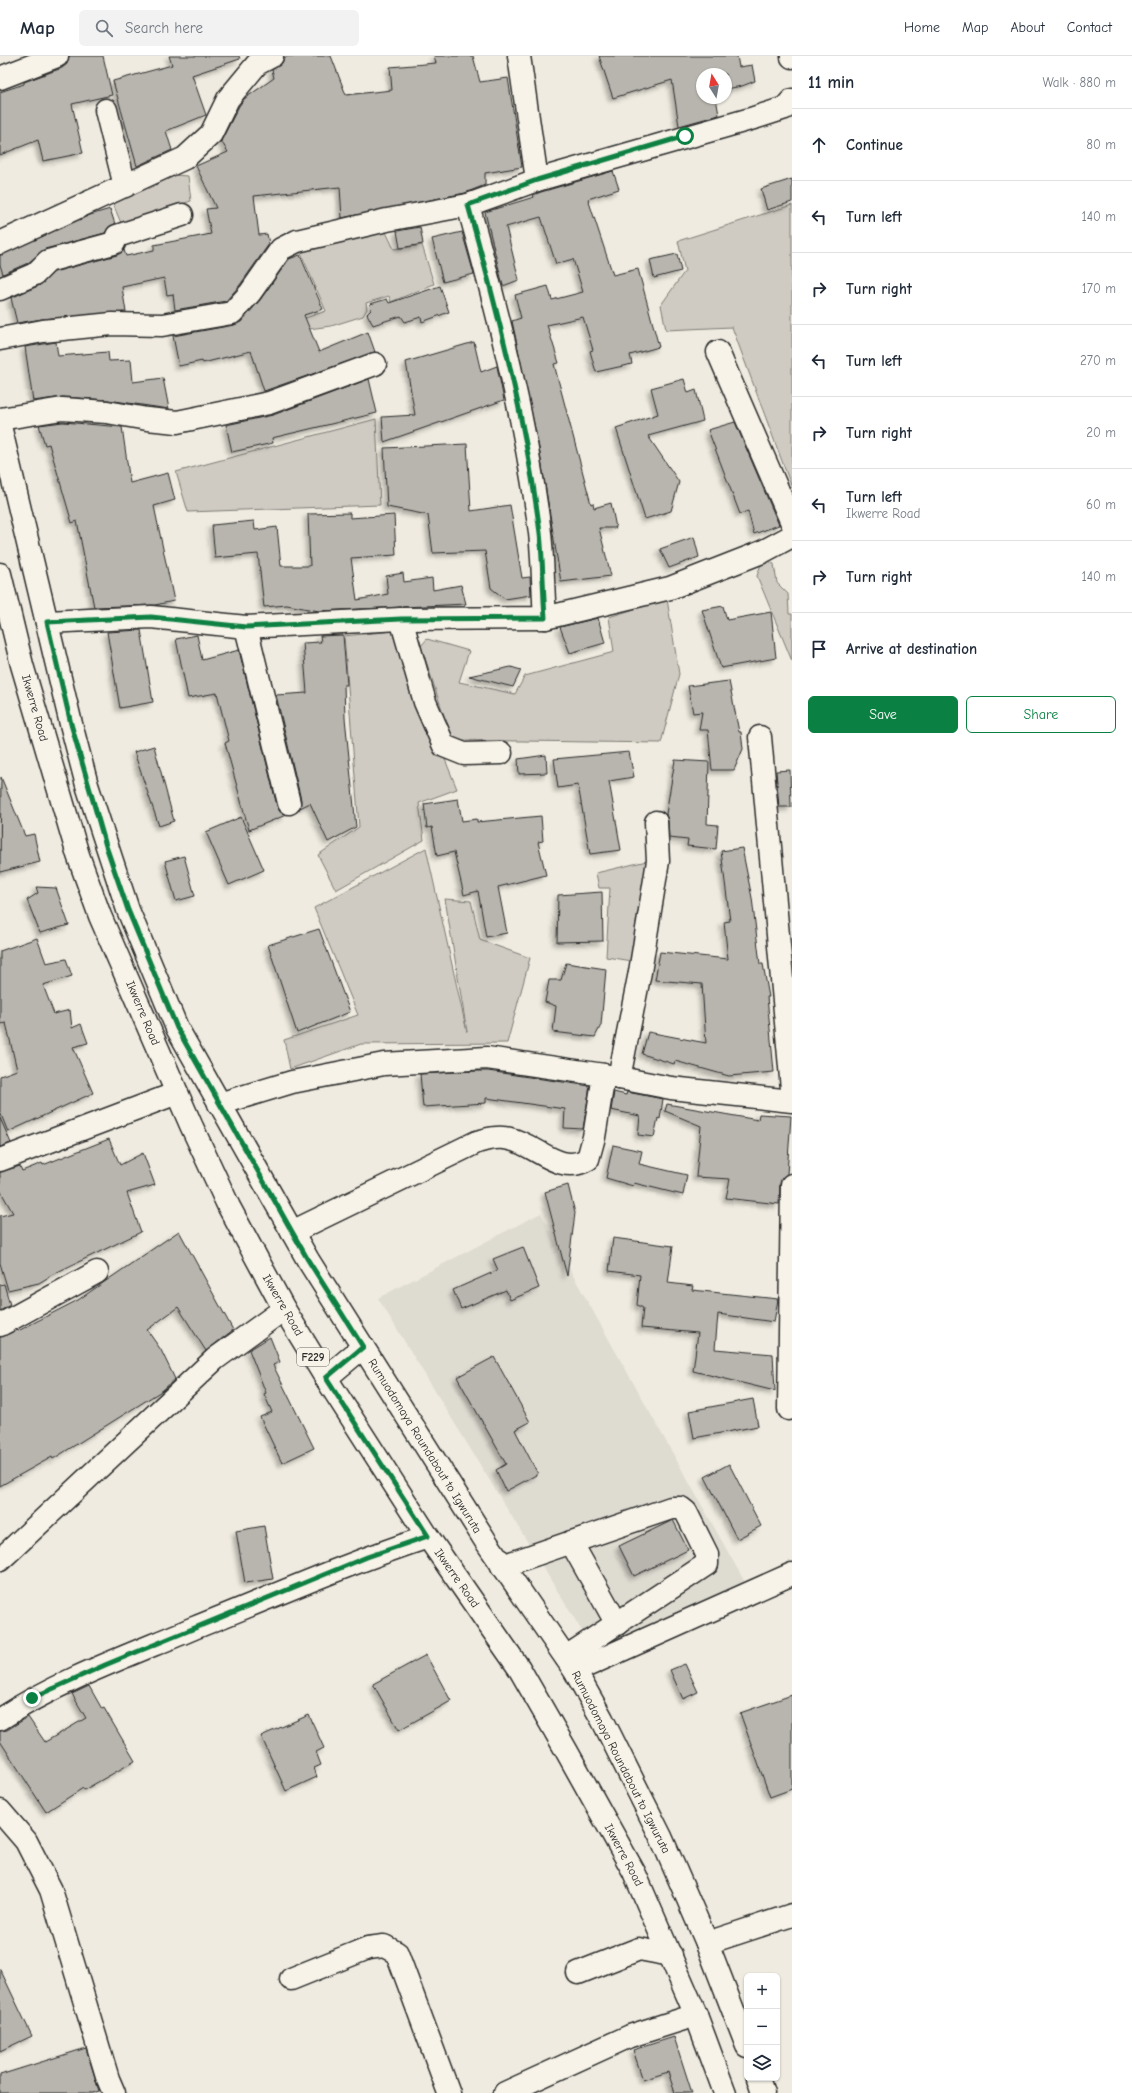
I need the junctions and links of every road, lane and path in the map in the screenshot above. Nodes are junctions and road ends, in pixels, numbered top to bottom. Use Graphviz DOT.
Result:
graph roads {
  1 [pos="58,56"];
  2 [pos="272,56"];
  3 [pos="519,56"];
  4 [pos="0,78"];
  5 [pos="792,100"];
  6 [pos="106,110"];
  7 [pos="537,180"];
  8 [pos="125,186"];
  9 [pos="468,205"];
  10 [pos="182,215"];
  11 [pos="0,243"];
  12 [pos="0,289"];
  13 [pos="0,339"];
  14 [pos="718,352"];
  15 [pos="375,364"];
  16 [pos="0,419"];
  17 [pos="0,426"];
  18 [pos="792,523"];
  19 [pos="792,536"];
  20 [pos="0,574"];
  21 [pos="545,618"];
  22 [pos="401,619"];
  23 [pos="47,622"];
  24 [pos="246,627"];
  25 [pos="760,737"];
  26 [pos="501,753"];
  27 [pos="289,802"];
  28 [pos="656,822"];
  29 [pos="612,1076"];
  30 [pos="792,1089"];
  31 [pos="177,1093"];
  32 [pos="792,1101"];
  33 [pos="219,1104"];
  34 [pos="0,1160"];
  35 [pos="792,1185"];
  36 [pos="292,1232"];
  37 [pos="97,1272"];
  38 [pos="284,1309"];
  39 [pos="0,1325"];
  40 [pos="363,1347"];
  41 [pos="326,1378"];
  42 [pos="789,1409"];
  43 [pos="428,1536"];
  44 [pos="571,1542"];
  45 [pos="0,1560"];
  46 [pos="502,1566"];
  47 [pos="792,1574"];
  48 [pos="616,1624"];
  49 [pos="570,1664"];
  50 [pos="0,1719"];
  51 [pos="0,1811"];
  52 [pos="792,1915"];
  53 [pos="707,1943"];
  54 [pos="671,1955"];
  55 [pos="578,1973"];
  56 [pos="290,1980"];
  57 [pos="696,2015"];
  58 [pos="747,2045"];
  59 [pos="759,2081"];
  60 [pos="114,2093"];
  61 [pos="449,2093"];
  62 [pos="505,2093"];
  63 [pos="725,2093"];
  64 [pos="764,2093"];
  1 -- 4 [label="street"];
  2 -- 8 [label="street"];
  3 -- 7 [label="street"];
  5 -- 7 [label="street"];
  6 -- 8 [label="street"];
  7 -- 9 [label="street"];
  8 -- 11 [label="street"];
  9 -- 13 [label="street"];
  9 -- 21 [label="street"];
  10 -- 12 [label="street"];
  14 -- 18 [label="street"];
  15 -- 16 [label="street"];
  17 -- 23 [label="street, Rumuodomaya Roundabout to Igwuruta"];
  19 -- 21 [label="street"];
  20 -- 31 [label="street, Ikwerre Road / F229"];
  21 -- 22 [label="street"];
  22 -- 24 [label="street"];
  22 -- 26 [label="street"];
  23 -- 24 [label="street"];
  23 -- 33 [label="street, Rumuodomaya Roundabout to Igwuruta"];
  24 -- 27 [label="street"];
  25 -- 30 [label="street"];
  28 -- 29 [label="street"];
  29 -- 32 [label="street"];
  29 -- 33 [label="street"];
  29 -- 36 [label="street"];
  31 -- 34 [label="street"];
  31 -- 38 [label="street, Ikwerre Road / F229"];
  33 -- 36 [label="street, Rumuodomaya Roundabout to Igwuruta"];
  35 -- 42 [label="street"];
  36 -- 40 [label="street, Rumuodomaya Roundabout to Igwuruta"];
  37 -- 39 [label="street"];
  38 -- 41 [label="street, Ikwerre Road / F229"];
  38 -- 45 [label="street"];
  40 -- 41 [label="street"];
  40 -- 46 [label="street, Rumuodomaya Roundabout to Igwuruta"];
  41 -- 43 [label="street, Ikwerre Road / F229"];
  43 -- 50 [label="street"];
  43 -- 54 [label="street, Ikwerre Road / F229"];
  44 -- 46 [label="street"];
  44 -- 48 [label="street"];
  44 -- 48 [label="street"];
  46 -- 49 [label="street, Rumuodomaya Roundabout to Igwuruta"];
  47 -- 49 [label="street"];
  48 -- 49 [label="street"];
  49 -- 53 [label="street, Rumuodomaya Roundabout to Igwuruta"];
  51 -- 60 [label="street"];
  52 -- 53 [label="street"];
  53 -- 58 [label="street, Rumuodomaya Roundabout to Igwuruta"];
  54 -- 55 [label="street"];
  54 -- 57 [label="street, Ikwerre Road / F229"];
  56 -- 61 [label="street"];
  57 -- 62 [label="street"];
  57 -- 63 [label="street, Ikwerre Road / F229"];
  59 -- 64 [label="street"];
}
